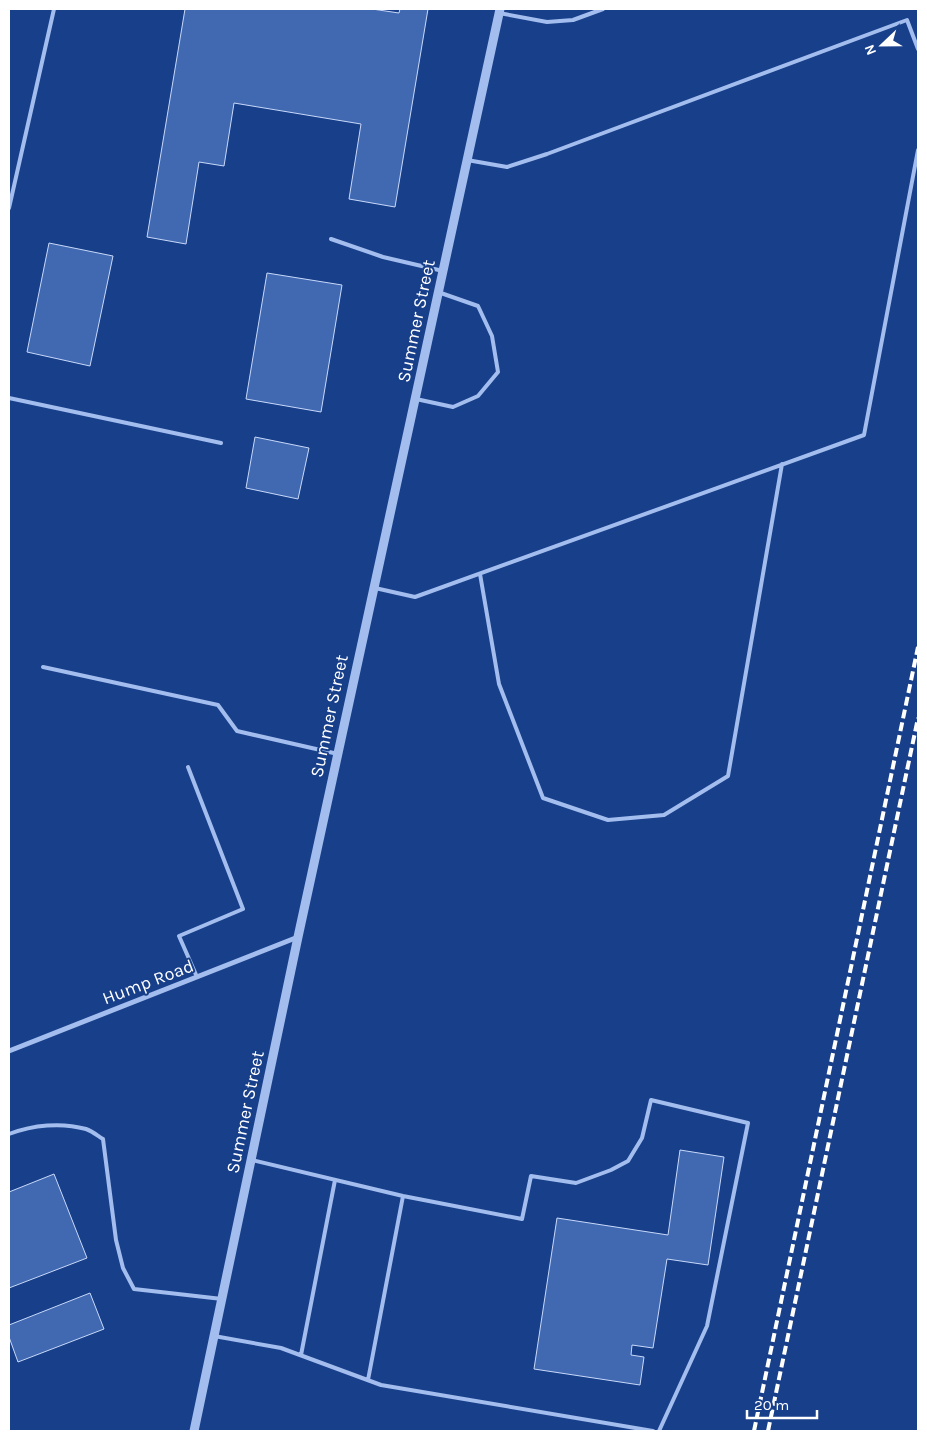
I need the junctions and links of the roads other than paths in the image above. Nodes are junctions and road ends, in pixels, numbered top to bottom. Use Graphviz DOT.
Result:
graph roads {
  1 [pos="54,9"];
  2 [pos="603,9"];
  3 [pos="499,11"];
  4 [pos="918,49"];
  5 [pos="918,150"];
  6 [pos="467,160"];
  7 [pos="9,208"];
  8 [pos="331,240"];
  9 [pos="442,271"];
  10 [pos="438,292"];
  11 [pos="9,398"];
  12 [pos="416,399"];
  13 [pos="221,443"];
  14 [pos="782,464"];
  15 [pos="480,574"];
  16 [pos="374,587"];
  17 [pos="43,667"];
  18 [pos="338,754"];
  19 [pos="188,767"];
  20 [pos="298,937"];
  21 [pos="197,977"];
  22 [pos="9,1051"];
  23 [pos="9,1134"];
  24 [pos="251,1160"];
  25 [pos="334,1180"];
  26 [pos="403,1196"];
  27 [pos="222,1299"];
  28 [pos="214,1336"];
  29 [pos="301,1355"];
  30 [pos="368,1380"];
  31 [pos="194,1431"];
  32 [pos="653,1431"];
  33 [pos="659,1431"];
  1 -- 7 [label="lane"];
  2 -- 3 [label="lane"];
  3 -- 6 [label="street, Summer Street"];
  4 -- 6 [label="lane"];
  5 -- 14 [label="lane"];
  6 -- 9 [label="street, Summer Street"];
  8 -- 9 [label="lane"];
  9 -- 10 [label="street, Summer Street"];
  10 -- 12 [label="street, Summer Street"];
  10 -- 12 [label="lane"];
  11 -- 13 [label="lane"];
  12 -- 16 [label="street, Summer Street"];
  14 -- 15 [label="lane"];
  14 -- 15 [label="lane"];
  15 -- 16 [label="lane"];
  16 -- 18 [label="street, Summer Street"];
  17 -- 18 [label="lane"];
  18 -- 20 [label="street, Summer Street"];
  19 -- 21 [label="lane"];
  20 -- 21 [label="street, Hump Road"];
  20 -- 24 [label="street, Summer Street"];
  21 -- 22 [label="street, Hump Road"];
  23 -- 27 [label="lane"];
  24 -- 25 [label="lane"];
  24 -- 27 [label="street, Summer Street"];
  25 -- 26 [label="lane"];
  25 -- 29 [label="lane"];
  26 -- 30 [label="lane"];
  26 -- 33 [label="lane"];
  27 -- 28 [label="street, Summer Street"];
  28 -- 29 [label="lane"];
  28 -- 31 [label="street, Summer Street"];
  29 -- 30 [label="lane"];
  30 -- 32 [label="lane"];
}
